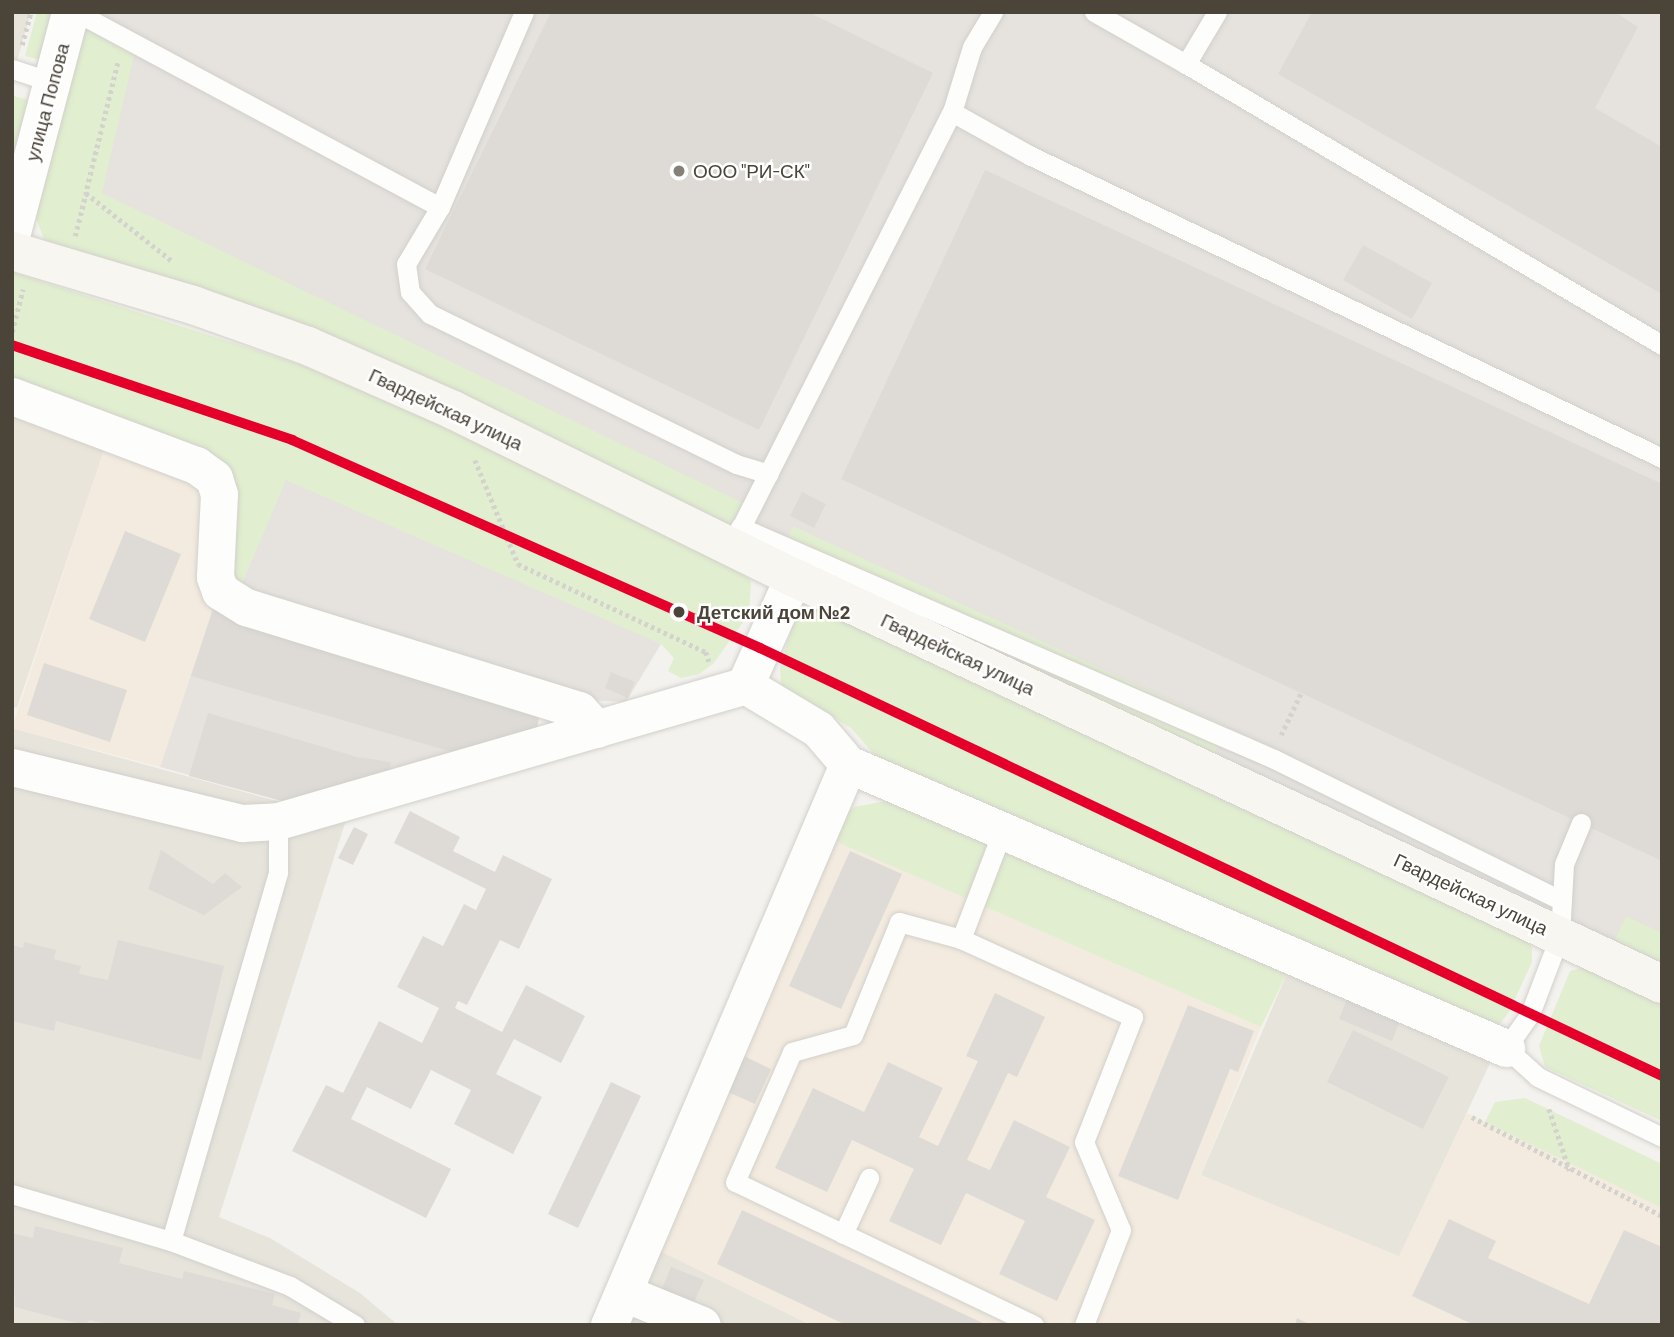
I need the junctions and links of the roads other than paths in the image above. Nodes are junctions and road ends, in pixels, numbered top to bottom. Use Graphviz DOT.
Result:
graph roads {
  1 [pos="70,12"];
  2 [pos="76,12"];
  3 [pos="524,12"];
  4 [pos="993,12"];
  5 [pos="1094,12"];
  6 [pos="1217,12"];
  7 [pos="1186,64"];
  8 [pos="12,69"];
  9 [pos="52,82"];
  10 [pos="952,112"];
  11 [pos="440,207"];
  12 [pos="12,232"];
  13 [pos="12,251"];
  14 [pos="1662,345"];
  15 [pos="12,396"];
  16 [pos="1662,458"];
  17 [pos="768,474"];
  18 [pos="736,537"];
  19 [pos="793,577"];
  20 [pos="732,689"];
  21 [pos="597,729"];
  22 [pos="848,764"];
  23 [pos="12,767"];
  24 [pos="278,821"];
  25 [pos="1581,823"];
  26 [pos="1002,832"];
  27 [pos="1561,918"];
  28 [pos="961,939"];
  29 [pos="1662,984"];
  30 [pos="1507,1048"];
  31 [pos="1662,1137"];
  32 [pos="869,1178"];
  33 [pos="12,1194"];
  34 [pos="843,1234"];
  35 [pos="171,1241"];
  36 [pos="617,1309"];
  37 [pos="355,1325"];
  38 [pos="702,1325"];
  39 [pos="1034,1325"];
  40 [pos="1084,1325"];
  1 -- 9 [label="street, улица Попова"];
  2 -- 11 [label="lane"];
  3 -- 11 [label="lane"];
  4 -- 10 [label="lane"];
  5 -- 7 [label="lane"];
  6 -- 7 [label="lane"];
  7 -- 14 [label="lane"];
  8 -- 9 [label="lane"];
  9 -- 12 [label="street, улица Попова"];
  10 -- 16 [label="lane"];
  10 -- 17 [label="lane"];
  11 -- 17 [label="lane"];
  13 -- 18 [label="street, Гвардейская улица"];
  15 -- 21 [label="street"];
  17 -- 18 [label="lane"];
  18 -- 19 [label="street, Гвардейская улица"];
  18 -- 27 [label="lane"];
  19 -- 20 [label="street"];
  19 -- 27 [label="street, Гвардейская улица"];
  20 -- 21 [label="street"];
  20 -- 22 [label="street"];
  21 -- 24 [label="street"];
  22 -- 26 [label="street"];
  22 -- 36 [label="street"];
  23 -- 24 [label="street"];
  24 -- 35 [label="lane"];
  25 -- 27 [label="lane"];
  26 -- 28 [label="lane"];
  26 -- 30 [label="street"];
  27 -- 29 [label="street, Гвардейская улица"];
  27 -- 30 [label="lane"];
  28 -- 34 [label="lane"];
  28 -- 40 [label="lane"];
  30 -- 31 [label="lane"];
  32 -- 34 [label="lane"];
  33 -- 35 [label="lane"];
  34 -- 39 [label="lane"];
  35 -- 37 [label="lane"];
  36 -- 38 [label="street"];
}
